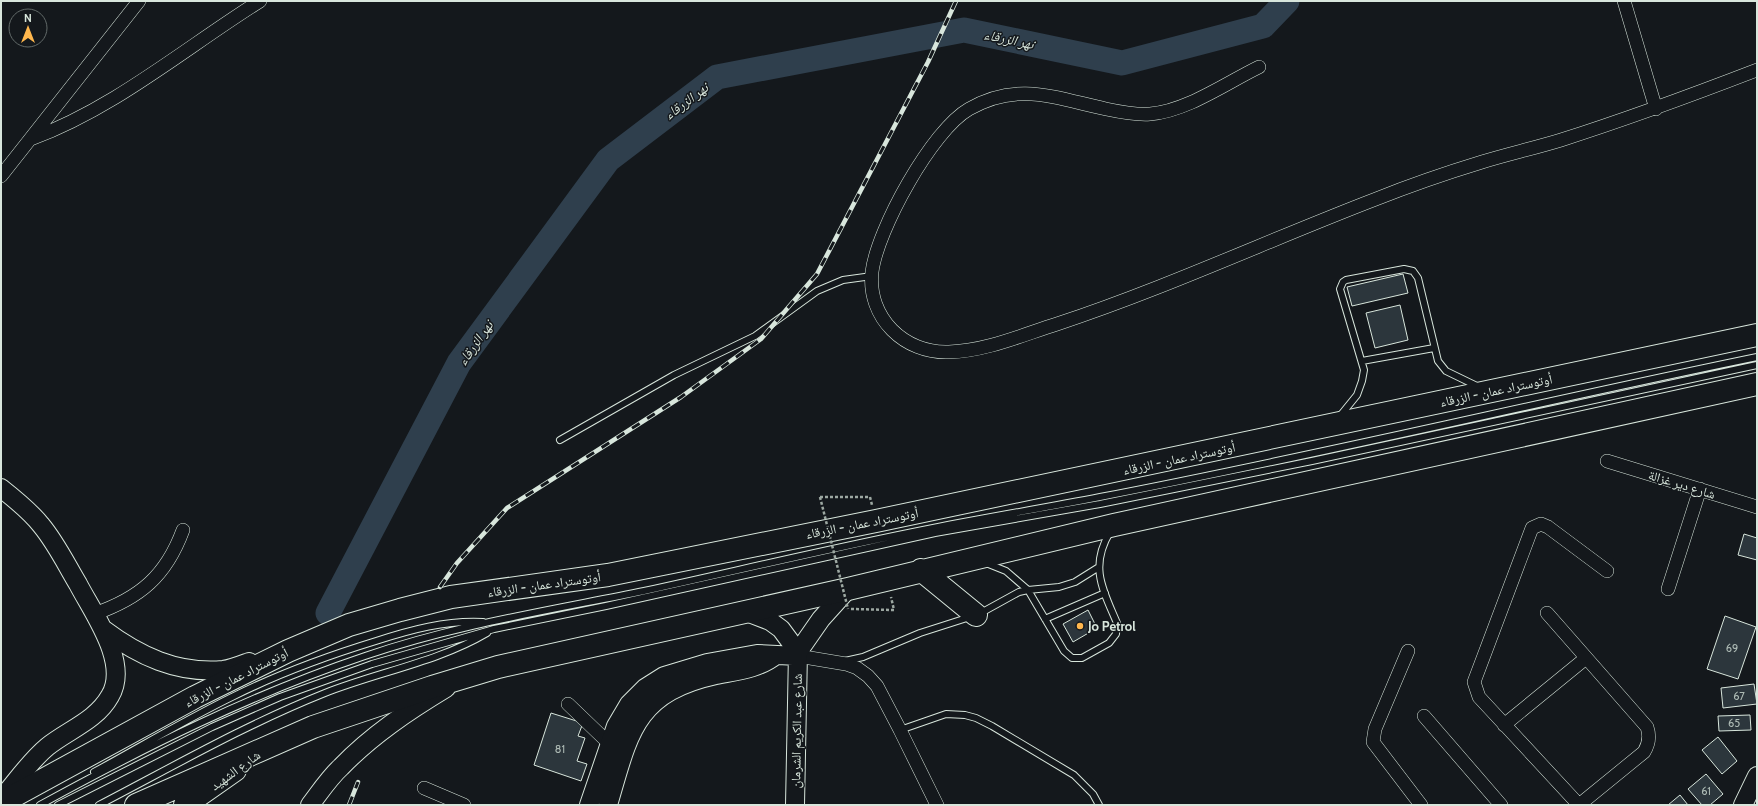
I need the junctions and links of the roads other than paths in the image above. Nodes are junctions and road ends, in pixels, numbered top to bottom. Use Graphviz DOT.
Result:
graph roads {
  1 [pos="139,1"];
  2 [pos="260,1"];
  3 [pos="1624,1"];
  4 [pos="1258,67"];
  5 [pos="1757,70"];
  6 [pos="1656,109"];
  7 [pos="31,139"];
  8 [pos="15,156"];
  9 [pos="1,162"];
  10 [pos="1,176"];
  11 [pos="872,276"];
  12 [pos="1757,335"];
  13 [pos="1434,348"];
  14 [pos="1757,357"];
  15 [pos="1362,362"];
  16 [pos="1757,365"];
  17 [pos="1757,384"];
  18 [pos="1489,392"];
  19 [pos="1332,425"];
  20 [pos="560,440"];
  21 [pos="1607,461"];
  22 [pos="1,488"];
  23 [pos="1700,489"];
  24 [pos="1757,507"];
  25 [pos="1114,525"];
  26 [pos="183,530"];
  27 [pos="976,558"];
  28 [pos="1099,566"];
  29 [pos="921,570"];
  30 [pos="1607,571"];
  31 [pos="1668,589"];
  32 [pos="1028,590"];
  33 [pos="1105,593"];
  34 [pos="848,599"];
  35 [pos="744,611"];
  36 [pos="1547,613"];
  37 [pos="94,614"];
  38 [pos="976,615"];
  39 [pos="1045,619"];
  40 [pos="490,622"];
  41 [pos="103,629"];
  42 [pos="494,629"];
  43 [pos="288,651"];
  44 [pos="1408,651"];
  45 [pos="798,654"];
  46 [pos="1586,658"];
  47 [pos="835,661"];
  48 [pos="462,678"];
  49 [pos="568,704"];
  50 [pos="1424,716"];
  51 [pos="1504,725"];
  52 [pos="900,730"];
  53 [pos="265,748"];
  54 [pos="616,750"];
  55 [pos="1757,776"];
  56 [pos="424,788"];
  57 [pos="1,799"];
  58 [pos="1,803"];
  59 [pos="32,805"];
  60 [pos="40,805"];
  61 [pos="58,805"];
  62 [pos="99,805"];
  63 [pos="136,805"];
  64 [pos="185,805"];
  65 [pos="310,805"];
  66 [pos="464,805"];
  67 [pos="590,805"];
  68 [pos="608,805"];
  69 [pos="795,805"];
  70 [pos="936,805"];
  71 [pos="1099,805"];
  72 [pos="1421,805"];
  73 [pos="1501,805"];
  74 [pos="1579,805"];
  75 [pos="1743,805"];
  1 -- 7 [label="street"];
  2 -- 7 [label="street"];
  3 -- 6 [label="street"];
  4 -- 11 [label="street"];
  5 -- 6 [label="street"];
  6 -- 11 [label="street"];
  7 -- 8 [label="street"];
  8 -- 9 [label="street"];
  8 -- 10 [label="street"];
  11 -- 20 [label="lane"];
  12 -- 18 [label="highway, أوتوستراد عمان - الزرقاء"];
  13 -- 15 [label="lane"];
  13 -- 15 [label="lane"];
  13 -- 18 [label="lane"];
  14 -- 40 [label="lane"];
  15 -- 19 [label="lane"];
  16 -- 42 [label="lane"];
  17 -- 25 [label="highway"];
  18 -- 19 [label="highway, أوتوستراد عمان - الزرقاء"];
  19 -- 43 [label="highway, أوتوستراد عمان - الزرقاء"];
  21 -- 23 [label="street, شارع دير غزالة"];
  22 -- 37 [label="street"];
  23 -- 24 [label="street, شارع دير غزالة"];
  23 -- 31 [label="street"];
  25 -- 27 [label="highway"];
  25 -- 28 [label="lane"];
  26 -- 37 [label="street"];
  27 -- 29 [label="highway"];
  27 -- 32 [label="lane"];
  28 -- 32 [label="lane"];
  28 -- 33 [label="lane"];
  29 -- 34 [label="highway"];
  29 -- 38 [label="highway"];
  30 -- 51 [label="street"];
  32 -- 38 [label="lane"];
  32 -- 39 [label="lane"];
  33 -- 39 [label="lane"];
  33 -- 39 [label="lane"];
  34 -- 35 [label="highway"];
  34 -- 45 [label="street"];
  35 -- 45 [label="street"];
  35 -- 48 [label="highway"];
  36 -- 46 [label="street"];
  37 -- 41 [label="street"];
  38 -- 47 [label="lane"];
  40 -- 59 [label="lane"];
  40 -- 60 [label="lane"];
  41 -- 43 [label="street"];
  41 -- 57 [label="street"];
  42 -- 61 [label="lane"];
  42 -- 62 [label="lane"];
  43 -- 58 [label="highway, أوتوستراد عمان - الزرقاء"];
  44 -- 72 [label="street"];
  45 -- 47 [label="street"];
  45 -- 54 [label="street"];
  45 -- 69 [label="street, شارع عبد الكريم الشرمان"];
  46 -- 51 [label="street"];
  46 -- 74 [label="street"];
  47 -- 52 [label="street"];
  48 -- 53 [label="highway"];
  48 -- 65 [label="street"];
  49 -- 54 [label="street"];
  50 -- 73 [label="street"];
  51 -- 74 [label="street"];
  52 -- 70 [label="street"];
  52 -- 71 [label="lane"];
  53 -- 63 [label="highway"];
  53 -- 64 [label="highway, شارع الشهيد"];
  54 -- 67 [label="street"];
  54 -- 68 [label="street"];
  55 -- 75 [label="street"];
  56 -- 66 [label="street"];
}
